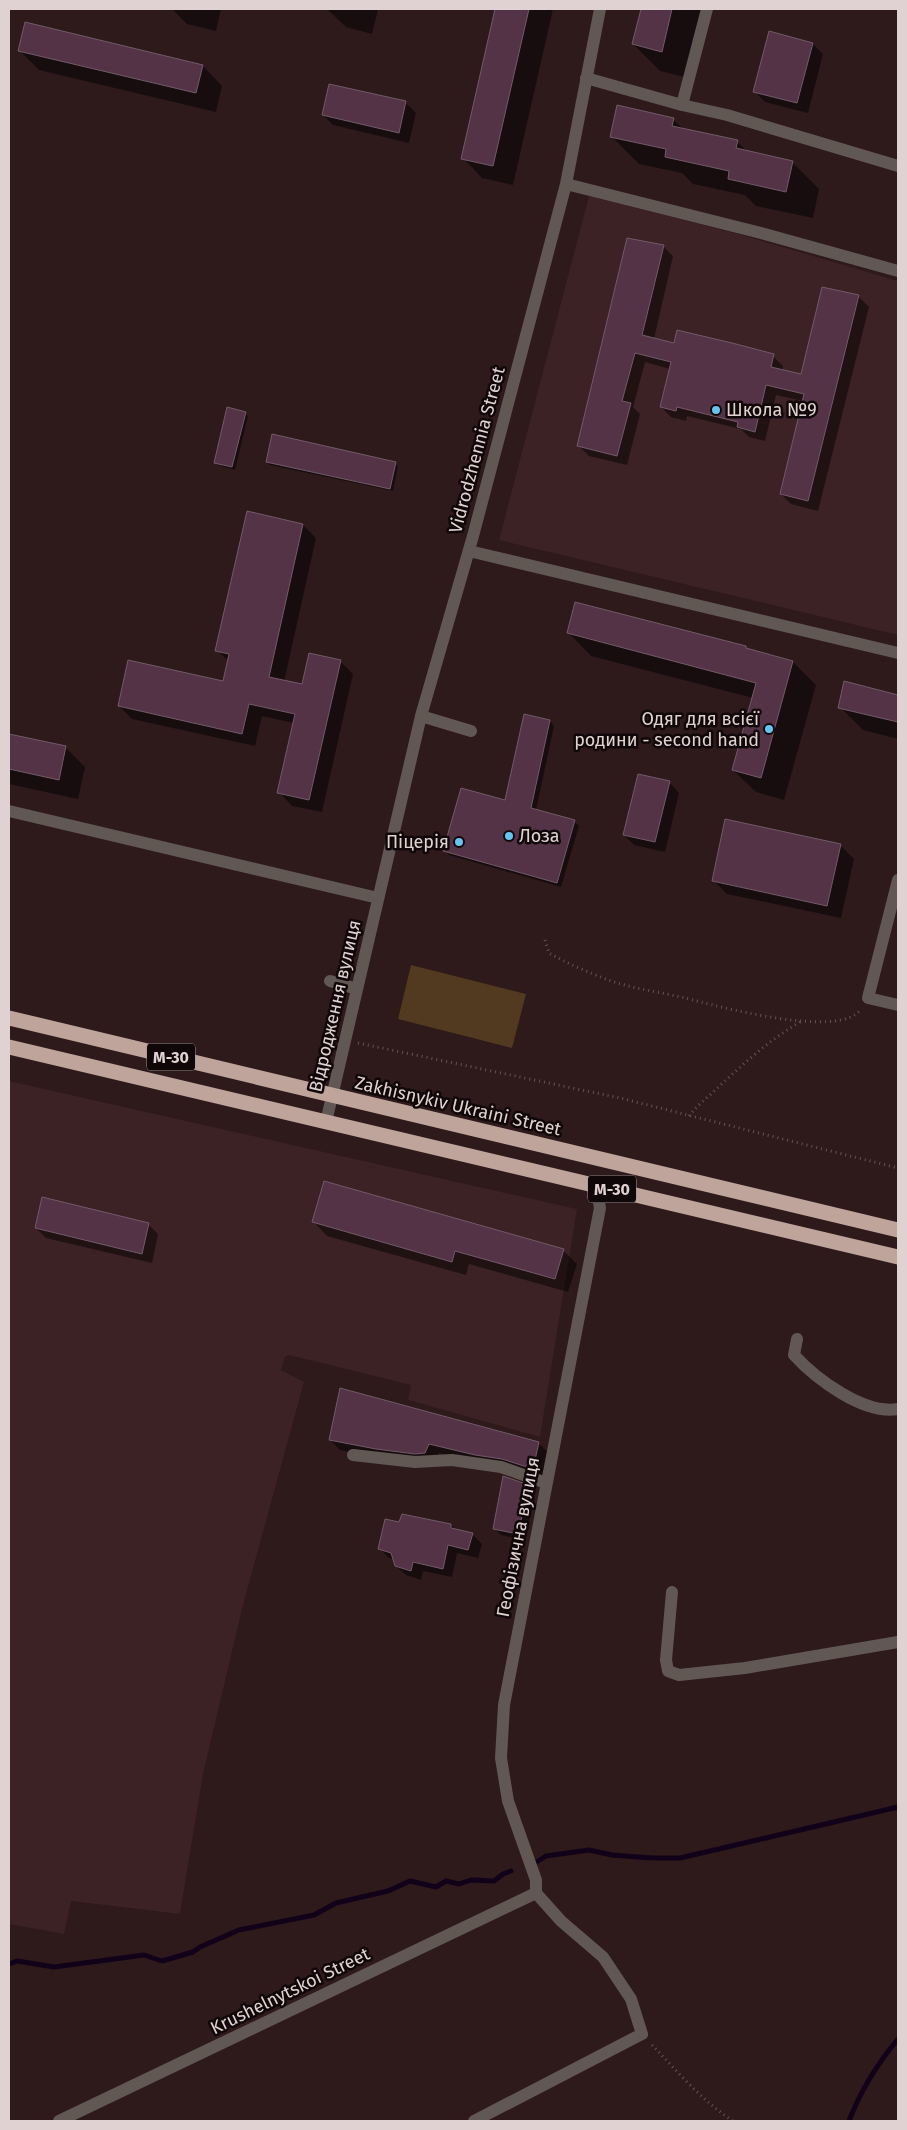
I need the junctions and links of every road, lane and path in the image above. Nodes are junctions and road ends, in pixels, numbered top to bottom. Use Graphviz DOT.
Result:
graph roads {
  1 [pos="600,9"];
  2 [pos="707,9"];
  3 [pos="586,78"];
  4 [pos="682,105"];
  5 [pos="898,166"];
  6 [pos="566,184"];
  7 [pos="898,271"];
  8 [pos="469,551"];
  9 [pos="898,653"];
  10 [pos="421,716"];
  11 [pos="471,731"];
  12 [pos="9,811"];
  13 [pos="898,880"];
  14 [pos="378,898"];
  15 [pos="545,940"];
  16 [pos="330,981"];
  17 [pos="358,989"];
  18 [pos="868,998"];
  19 [pos="898,1005"];
  20 [pos="9,1018"];
  21 [pos="802,1021"];
  22 [pos="345,1040"];
  23 [pos="9,1047"];
  24 [pos="332,1096"];
  25 [pos="689,1116"];
  26 [pos="326,1122"];
  27 [pos="898,1168"];
  28 [pos="596,1185"];
  29 [pos="898,1230"];
  30 [pos="898,1257"];
  31 [pos="797,1339"];
  32 [pos="898,1409"];
  33 [pos="354,1455"];
  34 [pos="546,1483"];
  35 [pos="672,1592"];
  36 [pos="898,1642"];
  37 [pos="536,1893"];
  38 [pos="642,2034"];
  39 [pos="59,2121"];
  40 [pos="474,2121"];
  41 [pos="733,2121"];
  1 -- 3 [label="street, Vidrodzhennia Street"];
  2 -- 4 [label="street"];
  3 -- 4 [label="street"];
  3 -- 6 [label="street, Vidrodzhennia Street"];
  4 -- 5 [label="street"];
  6 -- 7 [label="street"];
  6 -- 8 [label="street, Vidrodzhennia Street"];
  8 -- 9 [label="street"];
  8 -- 10 [label="street, Vidrodzhennia Street"];
  10 -- 11 [label="street"];
  10 -- 14 [label="street, Vidrodzhennia Street"];
  12 -- 14 [label="street"];
  13 -- 18 [label="street"];
  14 -- 17 [label="street, Відродження вулиця"];
  15 -- 21 [label="path"];
  16 -- 17 [label="street"];
  17 -- 22 [label="street, Відродження вулиця"];
  18 -- 19 [label="street"];
  18 -- 21 [label="path"];
  20 -- 24 [label="highway, Zakhisnykiv Ukraini Street / М-30"];
  21 -- 25 [label="path"];
  22 -- 24 [label="street, Відродження вулиця"];
  22 -- 25 [label="path"];
  23 -- 26 [label="highway, М-30"];
  24 -- 26 [label="street, Відродження вулиця"];
  24 -- 29 [label="highway, Zakhisnykiv Ukraini Street / М-30"];
  25 -- 27 [label="path"];
  26 -- 28 [label="highway, М-30"];
  28 -- 30 [label="highway, М-30"];
  28 -- 34 [label="street, Геофізична вулиця"];
  31 -- 32 [label="street"];
  33 -- 34 [label="street"];
  34 -- 37 [label="street, Геофізична вулиця"];
  35 -- 36 [label="street"];
  37 -- 38 [label="street"];
  37 -- 39 [label="street, Krushelnytskoi Street"];
  38 -- 40 [label="street"];
  38 -- 41 [label="path"];
}
